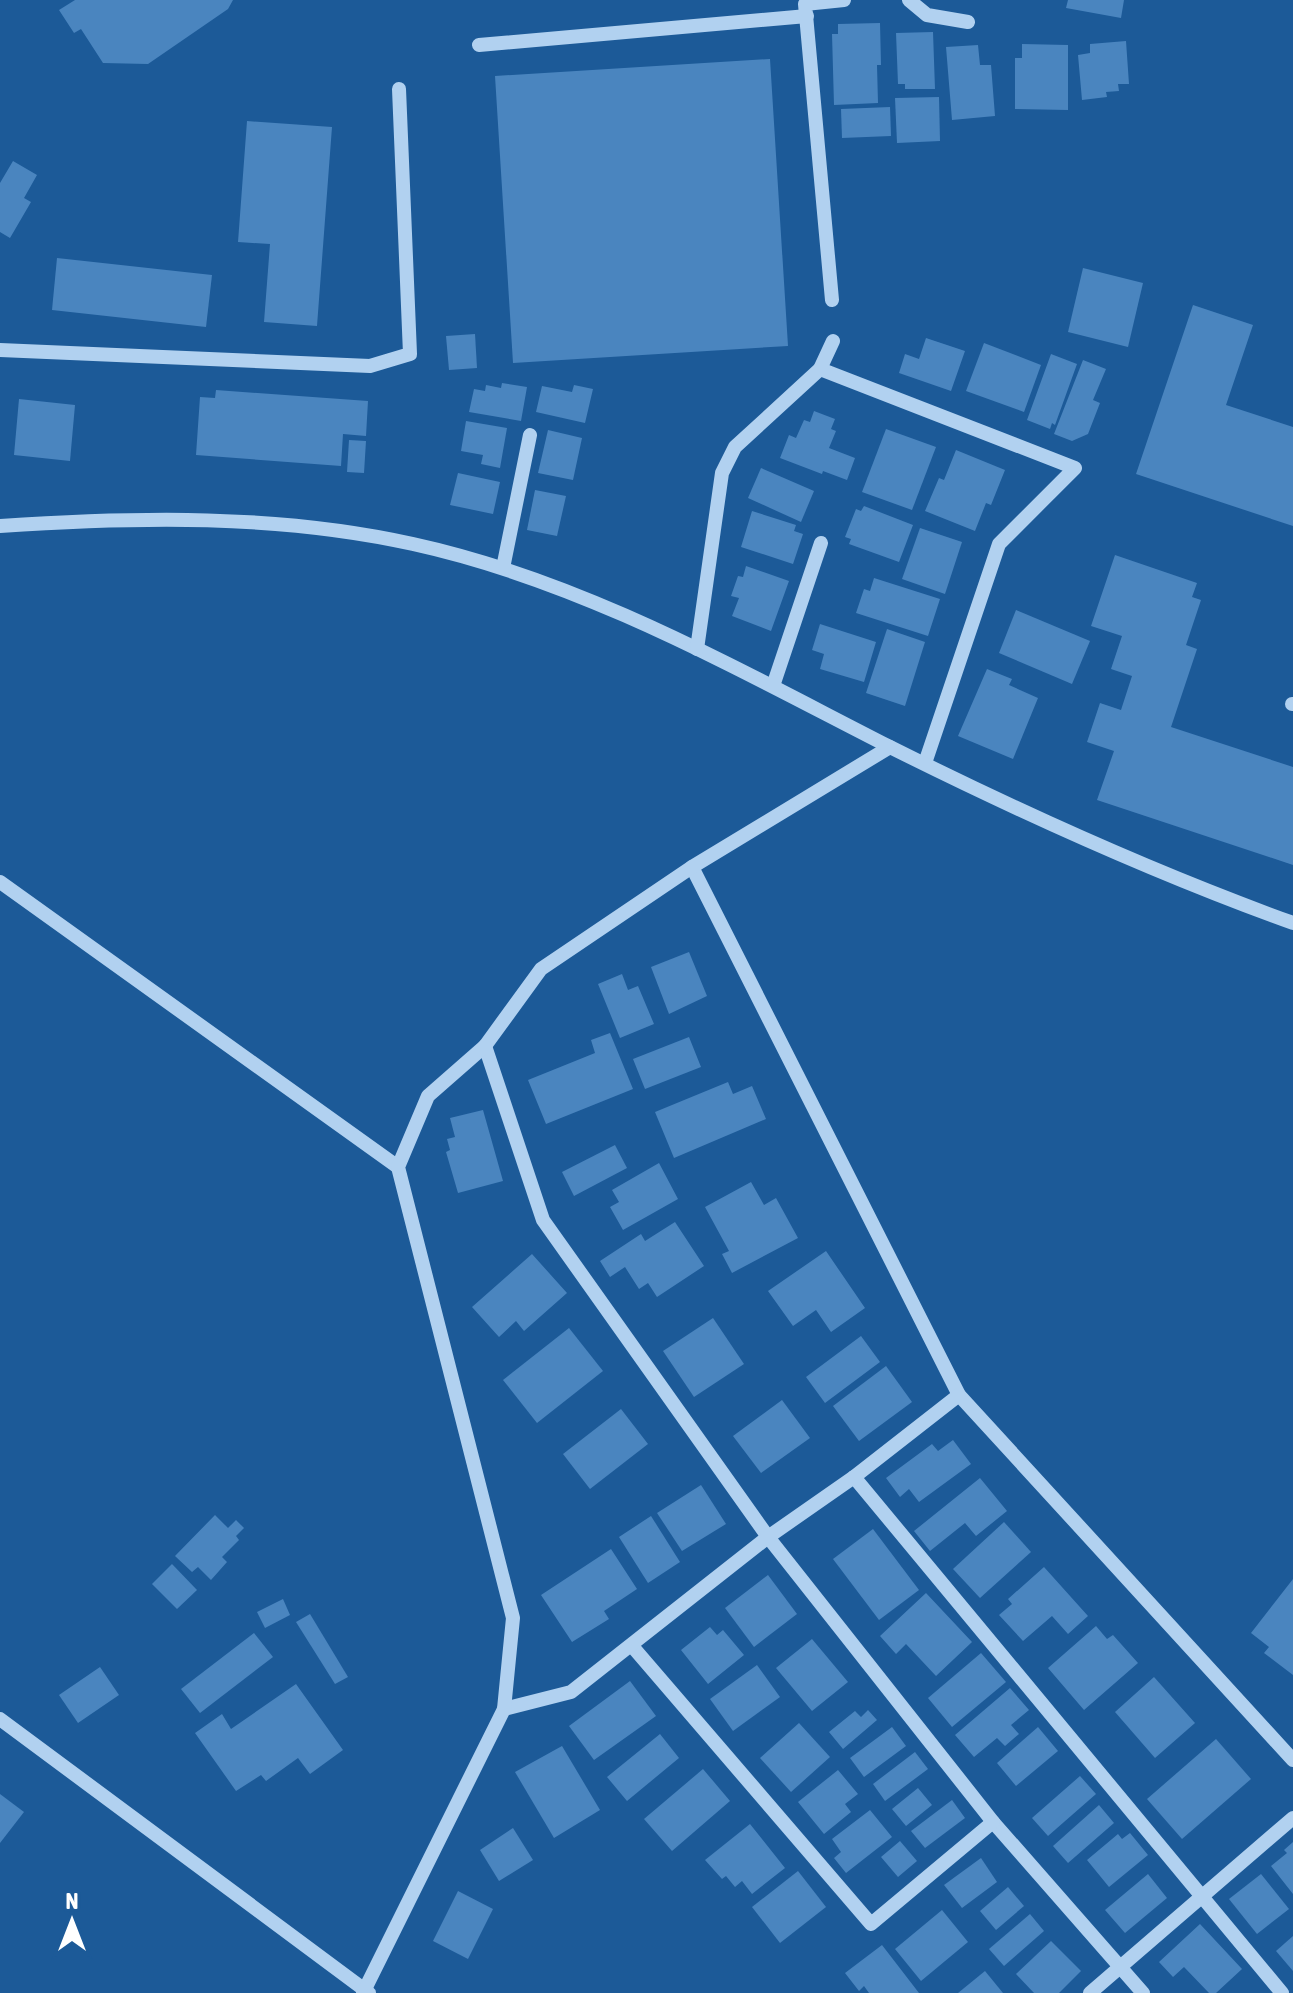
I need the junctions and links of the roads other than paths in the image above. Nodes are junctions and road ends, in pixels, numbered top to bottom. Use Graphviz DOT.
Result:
graph roads {
  1 [pos="844,0"];
  2 [pos="909,0"];
  3 [pos="824,1"];
  4 [pos="807,16"];
  5 [pos="968,22"];
  6 [pos="479,45"];
  7 [pos="399,89"];
  8 [pos="832,300"];
  9 [pos="833,341"];
  10 [pos="0,350"];
  11 [pos="820,369"];
  12 [pos="530,435"];
  13 [pos="0,526"];
  14 [pos="821,543"];
  15 [pos="503,568"];
  16 [pos="697,649"];
  17 [pos="773,686"];
  18 [pos="890,747"];
  19 [pos="925,763"];
  20 [pos="692,867"];
  21 [pos="0,882"];
  22 [pos="1293,923"];
  23 [pos="485,1046"];
  24 [pos="398,1167"];
  25 [pos="959,1395"];
  26 [pos="854,1477"];
  27 [pos="768,1537"];
  28 [pos="632,1646"];
  29 [pos="504,1709"];
  30 [pos="0,1719"];
  31 [pos="1293,1760"];
  32 [pos="1293,1818"];
  33 [pos="993,1822"];
  34 [pos="1202,1897"];
  35 [pos="1120,1967"];
  36 [pos="366,1992"];
  37 [pos="1090,1993"];
  38 [pos="1143,1993"];
  39 [pos="1282,1993"];
  1 -- 3 [label="street"];
  2 -- 5 [label="street"];
  3 -- 4 [label="street"];
  4 -- 6 [label="street"];
  4 -- 8 [label="street"];
  7 -- 10 [label="street"];
  9 -- 11 [label="street"];
  11 -- 16 [label="street"];
  11 -- 19 [label="street"];
  12 -- 15 [label="street"];
  13 -- 15 [label="street"];
  14 -- 17 [label="street"];
  15 -- 16 [label="street"];
  16 -- 17 [label="street"];
  17 -- 18 [label="street"];
  18 -- 19 [label="street"];
  18 -- 20 [label="street"];
  19 -- 22 [label="street"];
  20 -- 23 [label="street"];
  20 -- 25 [label="street"];
  21 -- 24 [label="street"];
  23 -- 24 [label="street"];
  23 -- 27 [label="street"];
  24 -- 29 [label="street"];
  25 -- 26 [label="street"];
  25 -- 31 [label="street"];
  26 -- 27 [label="street"];
  26 -- 34 [label="street"];
  27 -- 28 [label="street"];
  27 -- 33 [label="street"];
  28 -- 29 [label="street"];
  28 -- 33 [label="street"];
  29 -- 36 [label="street"];
  30 -- 36 [label="street"];
  32 -- 34 [label="street"];
  33 -- 35 [label="street"];
  34 -- 35 [label="street"];
  34 -- 39 [label="street"];
  35 -- 37 [label="street"];
  35 -- 38 [label="street"];
}
